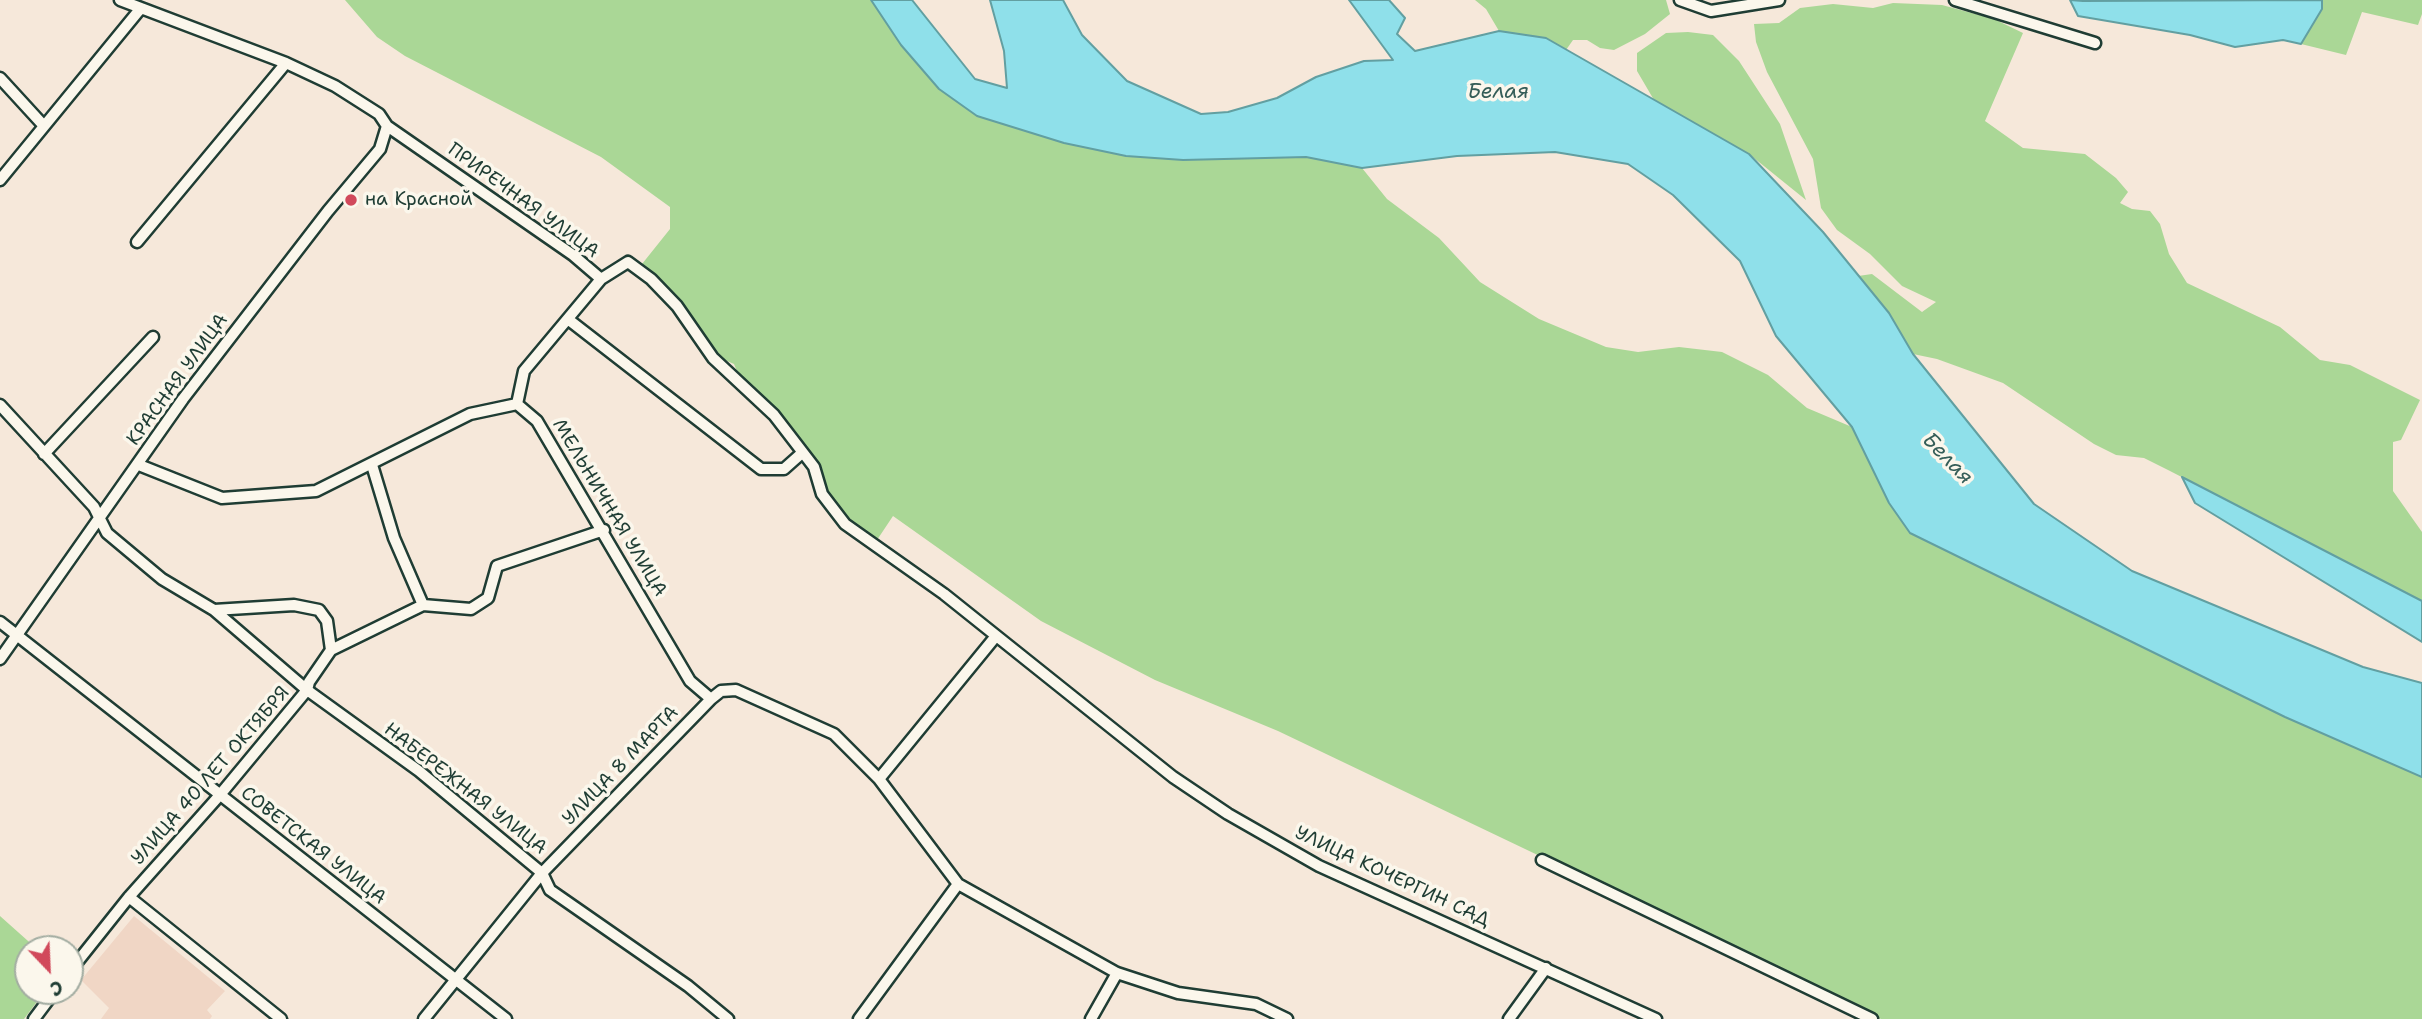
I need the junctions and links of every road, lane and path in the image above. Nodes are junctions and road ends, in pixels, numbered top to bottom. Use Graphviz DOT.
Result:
graph roads {
  1 [pos="120,0"];
  2 [pos="1680,0"];
  3 [pos="1779,0"];
  4 [pos="1955,0"];
  5 [pos="141,8"];
  6 [pos="2095,43"];
  7 [pos="286,63"];
  8 [pos="0,78"];
  9 [pos="44,126"];
  10 [pos="387,126"];
  11 [pos="0,180"];
  12 [pos="136,242"];
  13 [pos="601,279"];
  14 [pos="569,320"];
  15 [pos="153,337"];
  16 [pos="517,404"];
  17 [pos="0,405"];
  18 [pos="802,453"];
  19 [pos="44,454"];
  20 [pos="139,465"];
  21 [pos="372,465"];
  22 [pos="100,520"];
  23 [pos="604,530"];
  24 [pos="422,605"];
  25 [pos="214,610"];
  26 [pos="0,622"];
  27 [pos="996,636"];
  28 [pos="18,637"];
  29 [pos="331,650"];
  30 [pos="0,659"];
  31 [pos="307,691"];
  32 [pos="711,699"];
  33 [pos="879,779"];
  34 [pos="219,796"];
  35 [pos="1542,860"];
  36 [pos="542,873"];
  37 [pos="958,884"];
  38 [pos="129,897"];
  39 [pos="84,953"];
  40 [pos="1546,968"];
  41 [pos="1117,973"];
  42 [pos="457,979"];
  43 [pos="281,1019"];
  44 [pos="424,1019"];
  45 [pos="506,1019"];
  46 [pos="728,1019"];
  47 [pos="859,1019"];
  48 [pos="1091,1019"];
  49 [pos="1287,1019"];
  50 [pos="1509,1019"];
  51 [pos="1656,1019"];
  52 [pos="1872,1019"];
  1 -- 5 [label="street, ПРИРЕЧНАЯ УЛИЦА"];
  2 -- 3 [label="street"];
  4 -- 6 [label="street"];
  5 -- 7 [label="street, ПРИРЕЧНАЯ УЛИЦА"];
  5 -- 9 [label="street"];
  7 -- 10 [label="street, ПРИРЕЧНАЯ УЛИЦА"];
  7 -- 12 [label="street"];
  8 -- 9 [label="street"];
  9 -- 11 [label="street"];
  10 -- 13 [label="street, ПРИРЕЧНАЯ УЛИЦА"];
  10 -- 20 [label="street, КРАСНАЯ УЛИЦА"];
  13 -- 14 [label="street"];
  13 -- 18 [label="street, ПРИРЕЧНАЯ УЛИЦА"];
  14 -- 16 [label="street"];
  14 -- 18 [label="street"];
  15 -- 19 [label="street"];
  16 -- 21 [label="street"];
  16 -- 23 [label="street, МЕЛЬНИЧНАЯ УЛИЦА"];
  17 -- 19 [label="street, НАБЕРЕЖНАЯ УЛИЦА"];
  18 -- 27 [label="street, ПРИРЕЧНАЯ УЛИЦА"];
  19 -- 22 [label="street, НАБЕРЕЖНАЯ УЛИЦА"];
  20 -- 21 [label="street"];
  20 -- 22 [label="street, КРАСНАЯ УЛИЦА"];
  21 -- 24 [label="street"];
  22 -- 25 [label="street, НАБЕРЕЖНАЯ УЛИЦА"];
  22 -- 28 [label="street, КРАСНАЯ УЛИЦА"];
  23 -- 24 [label="street"];
  23 -- 32 [label="street, МЕЛЬНИЧНАЯ УЛИЦА"];
  24 -- 29 [label="street, УЛИЦА 40 ЛЕТ ОКТЯБРЯ"];
  25 -- 29 [label="street"];
  25 -- 31 [label="street, НАБЕРЕЖНАЯ УЛИЦА"];
  26 -- 28 [label="street, СОВЕТСКАЯ УЛИЦА"];
  27 -- 33 [label="street"];
  27 -- 40 [label="street, УЛИЦА КОЧЕРГИН САД"];
  28 -- 30 [label="street, КРАСНАЯ УЛИЦА"];
  28 -- 34 [label="street, СОВЕТСКАЯ УЛИЦА"];
  29 -- 31 [label="street, УЛИЦА 40 ЛЕТ ОКТЯБРЯ"];
  31 -- 34 [label="street, УЛИЦА 40 ЛЕТ ОКТЯБРЯ"];
  31 -- 36 [label="street, НАБЕРЕЖНАЯ УЛИЦА"];
  32 -- 33 [label="street"];
  32 -- 36 [label="street, УЛИЦА 8 МАРТА"];
  33 -- 37 [label="street"];
  34 -- 38 [label="street, УЛИЦА 40 ЛЕТ ОКТЯБРЯ"];
  34 -- 42 [label="street, СОВЕТСКАЯ УЛИЦА"];
  35 -- 52 [label="street"];
  36 -- 42 [label="street, УЛИЦА 8 МАРТА"];
  36 -- 46 [label="street, НАБЕРЕЖНАЯ УЛИЦА"];
  37 -- 41 [label="street"];
  37 -- 47 [label="street"];
  38 -- 39 [label="street, УЛИЦА 40 ЛЕТ ОКТЯБРЯ"];
  38 -- 43 [label="street"];
  40 -- 50 [label="street"];
  40 -- 51 [label="street, УЛИЦА КОЧЕРГИН САД"];
  41 -- 48 [label="street"];
  41 -- 49 [label="street"];
  42 -- 44 [label="street, УЛИЦА 8 МАРТА"];
  42 -- 45 [label="street, СОВЕТСКАЯ УЛИЦА"];
}
